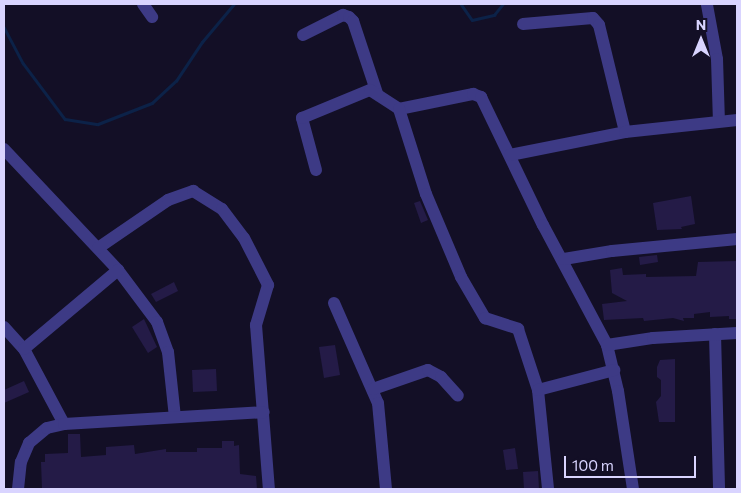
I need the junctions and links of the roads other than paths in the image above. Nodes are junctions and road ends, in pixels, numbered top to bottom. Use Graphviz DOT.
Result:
graph roads {
  1 [pos="143,4"];
  2 [pos="707,5"];
  3 [pos="152,17"];
  4 [pos="523,24"];
  5 [pos="303,35"];
  6 [pos="377,93"];
  7 [pos="399,110"];
  8 [pos="737,120"];
  9 [pos="719,121"];
  10 [pos="625,132"];
  11 [pos="4,149"];
  12 [pos="510,155"];
  13 [pos="316,170"];
  14 [pos="737,239"];
  15 [pos="98,248"];
  16 [pos="564,260"];
  17 [pos="118,270"];
  18 [pos="334,303"];
  19 [pos="4,327"];
  20 [pos="737,333"];
  21 [pos="715,334"];
  22 [pos="607,345"];
  23 [pos="24,349"];
  24 [pos="614,370"];
  25 [pos="373,388"];
  26 [pos="538,390"];
  27 [pos="458,396"];
  28 [pos="264,412"];
  29 [pos="175,417"];
  30 [pos="64,424"];
  31 [pos="18,489"];
  32 [pos="269,489"];
  33 [pos="386,489"];
  34 [pos="548,489"];
  35 [pos="633,489"];
  36 [pos="719,489"];
  1 -- 3 [label="street"];
  2 -- 9 [label="street"];
  4 -- 10 [label="street"];
  5 -- 6 [label="street"];
  6 -- 7 [label="street"];
  6 -- 13 [label="street"];
  7 -- 12 [label="street"];
  7 -- 26 [label="street"];
  8 -- 9 [label="street"];
  9 -- 10 [label="street"];
  10 -- 12 [label="street"];
  11 -- 15 [label="street"];
  12 -- 16 [label="street"];
  14 -- 16 [label="street"];
  15 -- 17 [label="street"];
  15 -- 28 [label="street"];
  16 -- 22 [label="street"];
  17 -- 23 [label="street"];
  17 -- 29 [label="street"];
  18 -- 25 [label="street"];
  19 -- 23 [label="street"];
  20 -- 21 [label="street"];
  21 -- 22 [label="street"];
  21 -- 36 [label="street"];
  22 -- 24 [label="street"];
  23 -- 30 [label="street"];
  24 -- 26 [label="street"];
  24 -- 35 [label="street"];
  25 -- 27 [label="street"];
  25 -- 33 [label="street"];
  26 -- 34 [label="street"];
  28 -- 29 [label="street"];
  28 -- 32 [label="street"];
  29 -- 30 [label="street"];
  30 -- 31 [label="street"];
}
